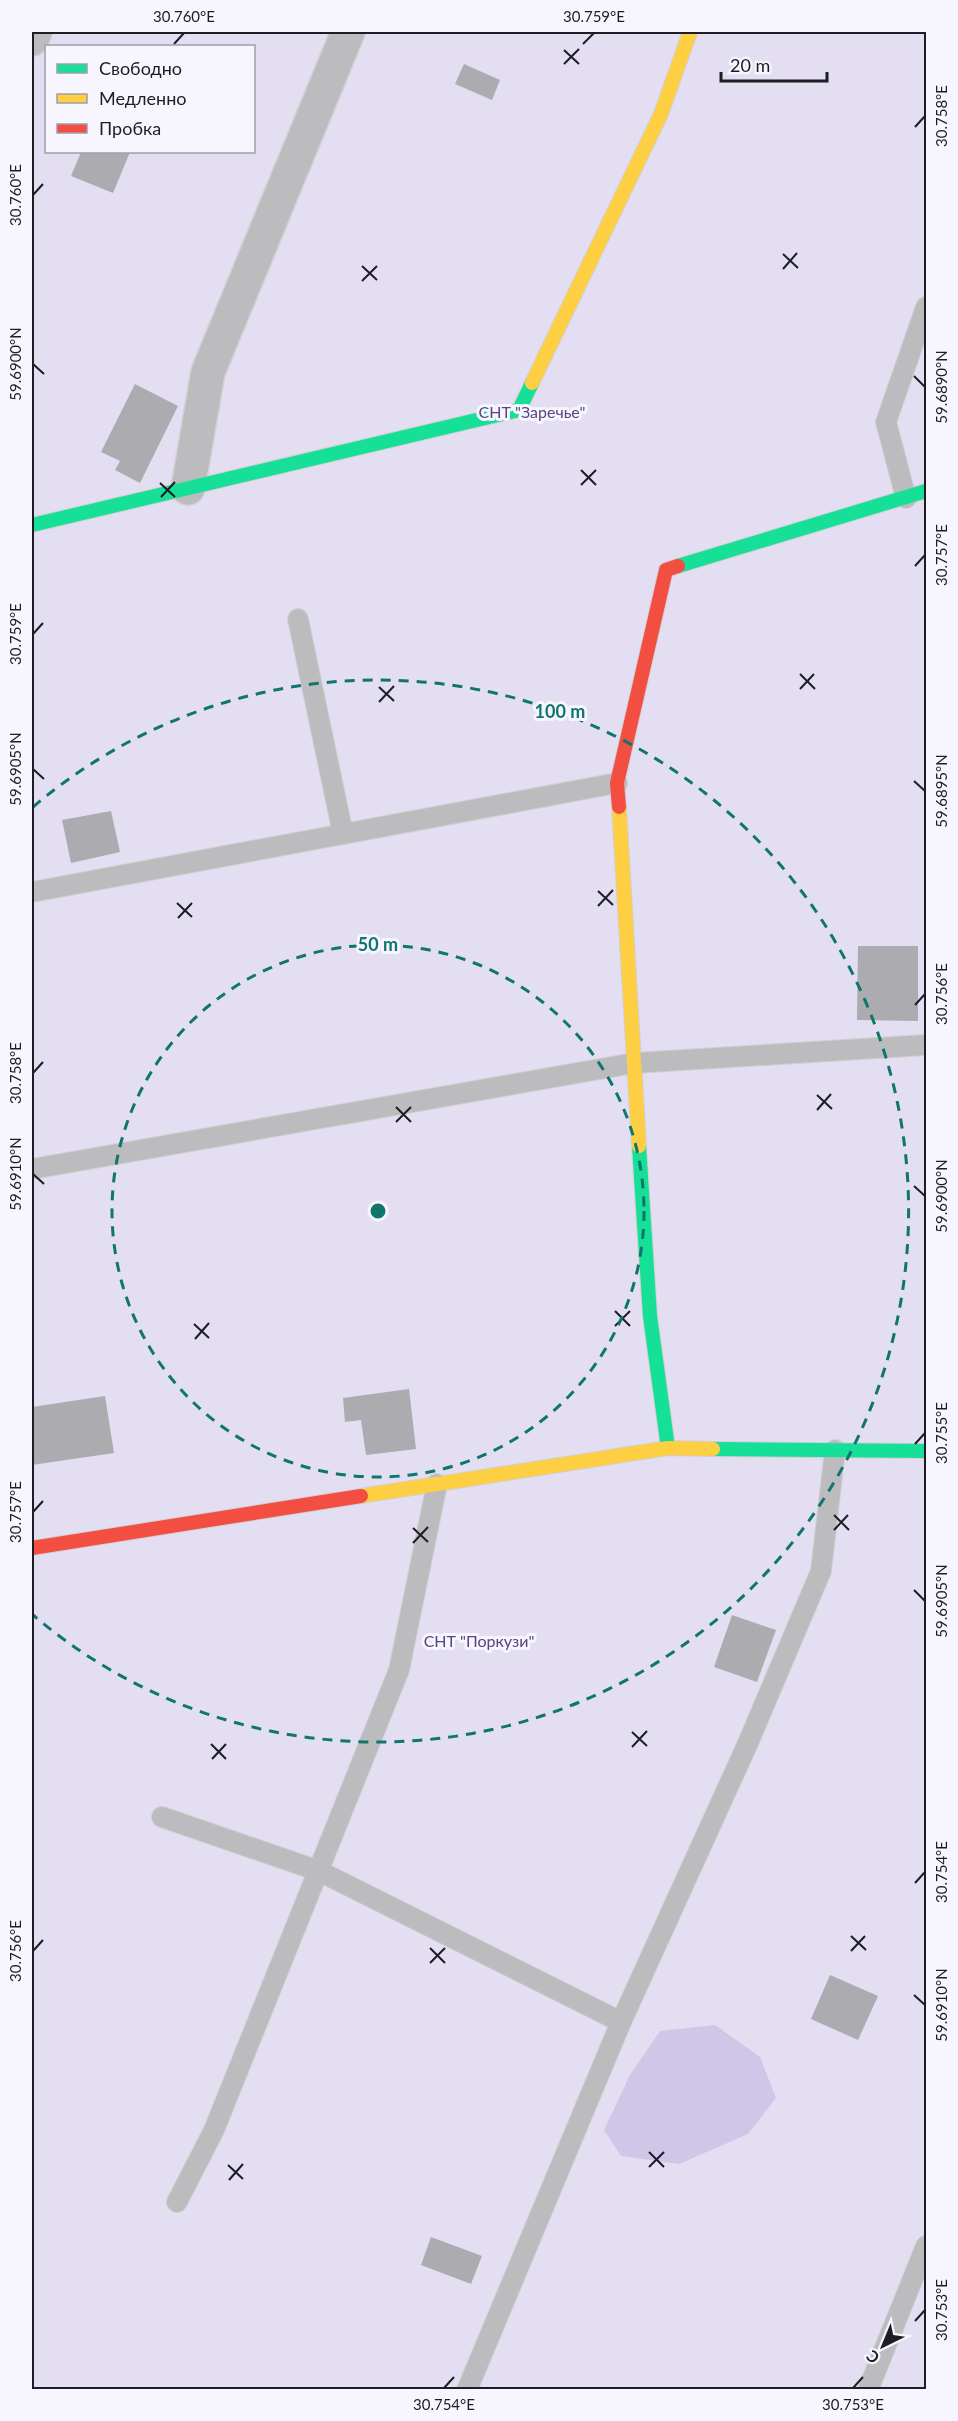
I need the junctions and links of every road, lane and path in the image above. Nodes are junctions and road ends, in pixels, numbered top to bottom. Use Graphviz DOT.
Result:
graph roads {
  1 [pos="34,32"];
  2 [pos="348,32"];
  3 [pos="690,32"];
  4 [pos="32,39"];
  5 [pos="927,308"];
  6 [pos="189,488"];
  7 [pos="927,491"];
  8 [pos="906,498"];
  9 [pos="32,525"];
  10 [pos="298,619"];
  11 [pos="617,783"];
  12 [pos="343,834"];
  13 [pos="32,892"];
  14 [pos="927,1045"];
  15 [pos="634,1063"];
  16 [pos="32,1170"];
  17 [pos="668,1448"];
  18 [pos="835,1450"];
  19 [pos="927,1451"];
  20 [pos="437,1484"];
  21 [pos="32,1548"];
  22 [pos="162,1817"];
  23 [pos="319,1871"];
  24 [pos="621,2022"];
  25 [pos="177,2202"];
  26 [pos="927,2246"];
  27 [pos="467,2390"];
  28 [pos="868,2390"];
  1 -- 4 [label="street"];
  2 -- 6 [label="street"];
  3 -- 6 [label="street"];
  5 -- 8 [label="lane"];
  6 -- 9 [label="street"];
  7 -- 8 [label="street"];
  8 -- 11 [label="street"];
  10 -- 12 [label="lane"];
  11 -- 12 [label="lane"];
  11 -- 15 [label="street"];
  12 -- 13 [label="lane"];
  14 -- 15 [label="lane"];
  15 -- 16 [label="lane"];
  15 -- 17 [label="street"];
  17 -- 18 [label="street"];
  17 -- 20 [label="street"];
  18 -- 19 [label="street"];
  18 -- 24 [label="lane"];
  20 -- 21 [label="street"];
  20 -- 23 [label="lane"];
  22 -- 23 [label="lane"];
  23 -- 24 [label="lane"];
  23 -- 25 [label="lane"];
  24 -- 27 [label="lane"];
  26 -- 28 [label="lane"];
}
